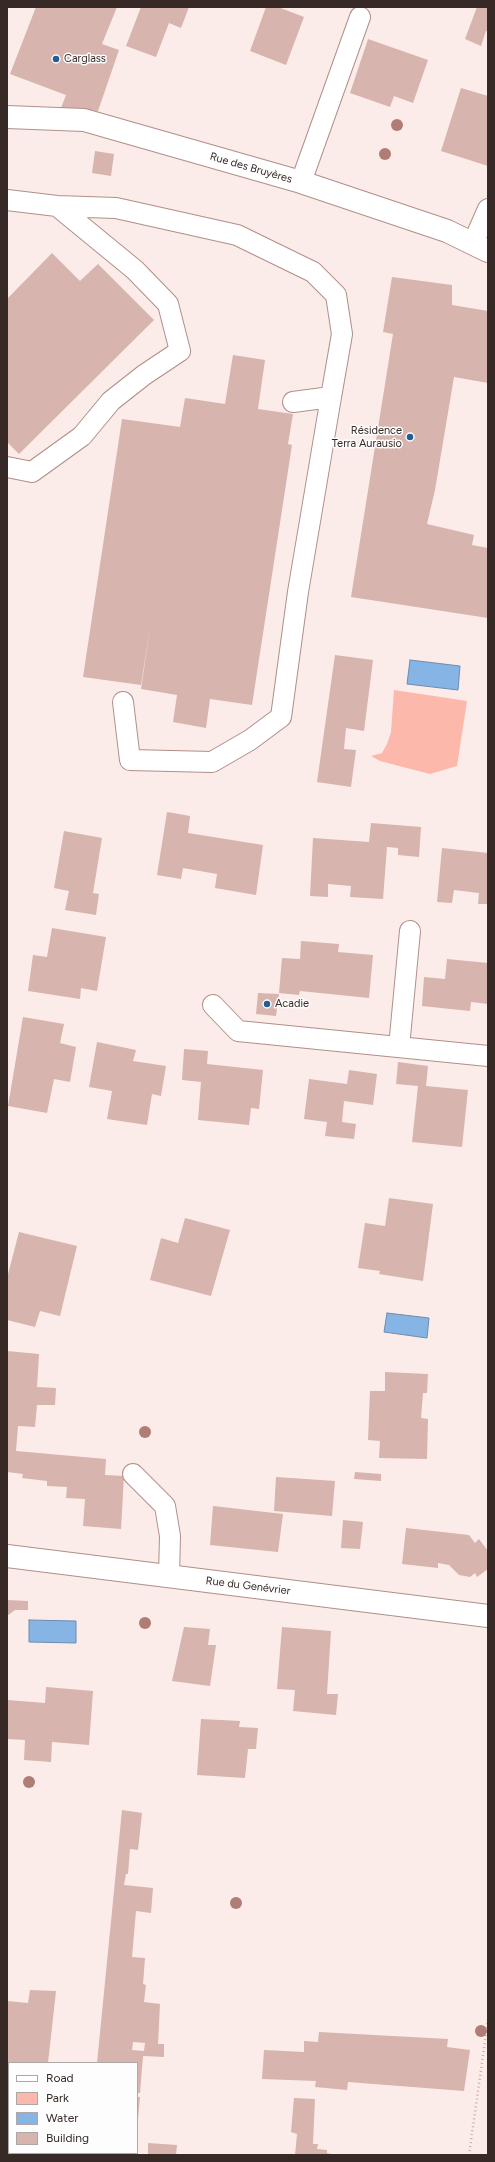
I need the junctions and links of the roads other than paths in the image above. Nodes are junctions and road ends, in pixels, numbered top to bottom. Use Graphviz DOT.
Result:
graph roads {
  1 [pos="360,17"];
  2 [pos="7,117"];
  3 [pos="301,182"];
  4 [pos="7,200"];
  5 [pos="57,206"];
  6 [pos="488,209"];
  7 [pos="481,247"];
  8 [pos="331,397"];
  9 [pos="293,402"];
  10 [pos="7,467"];
  11 [pos="123,702"];
  12 [pos="410,931"];
  13 [pos="213,1005"];
  14 [pos="399,1047"];
  15 [pos="488,1056"];
  16 [pos="133,1474"];
  17 [pos="7,1556"];
  18 [pos="170,1576"];
  19 [pos="488,1616"];
  1 -- 3 [label="lane"];
  2 -- 3 [label="street, Rue des Bruyères"];
  3 -- 7 [label="street, Rue des Bruyères"];
  4 -- 5 [label="lane"];
  5 -- 8 [label="lane"];
  5 -- 10 [label="lane"];
  6 -- 7 [label="lane"];
  8 -- 9 [label="lane"];
  8 -- 11 [label="lane"];
  12 -- 14 [label="lane"];
  13 -- 14 [label="lane"];
  14 -- 15 [label="lane"];
  16 -- 18 [label="lane"];
  17 -- 18 [label="street, Rue du Genévrier"];
  18 -- 19 [label="street, Rue du Genévrier"];
}
